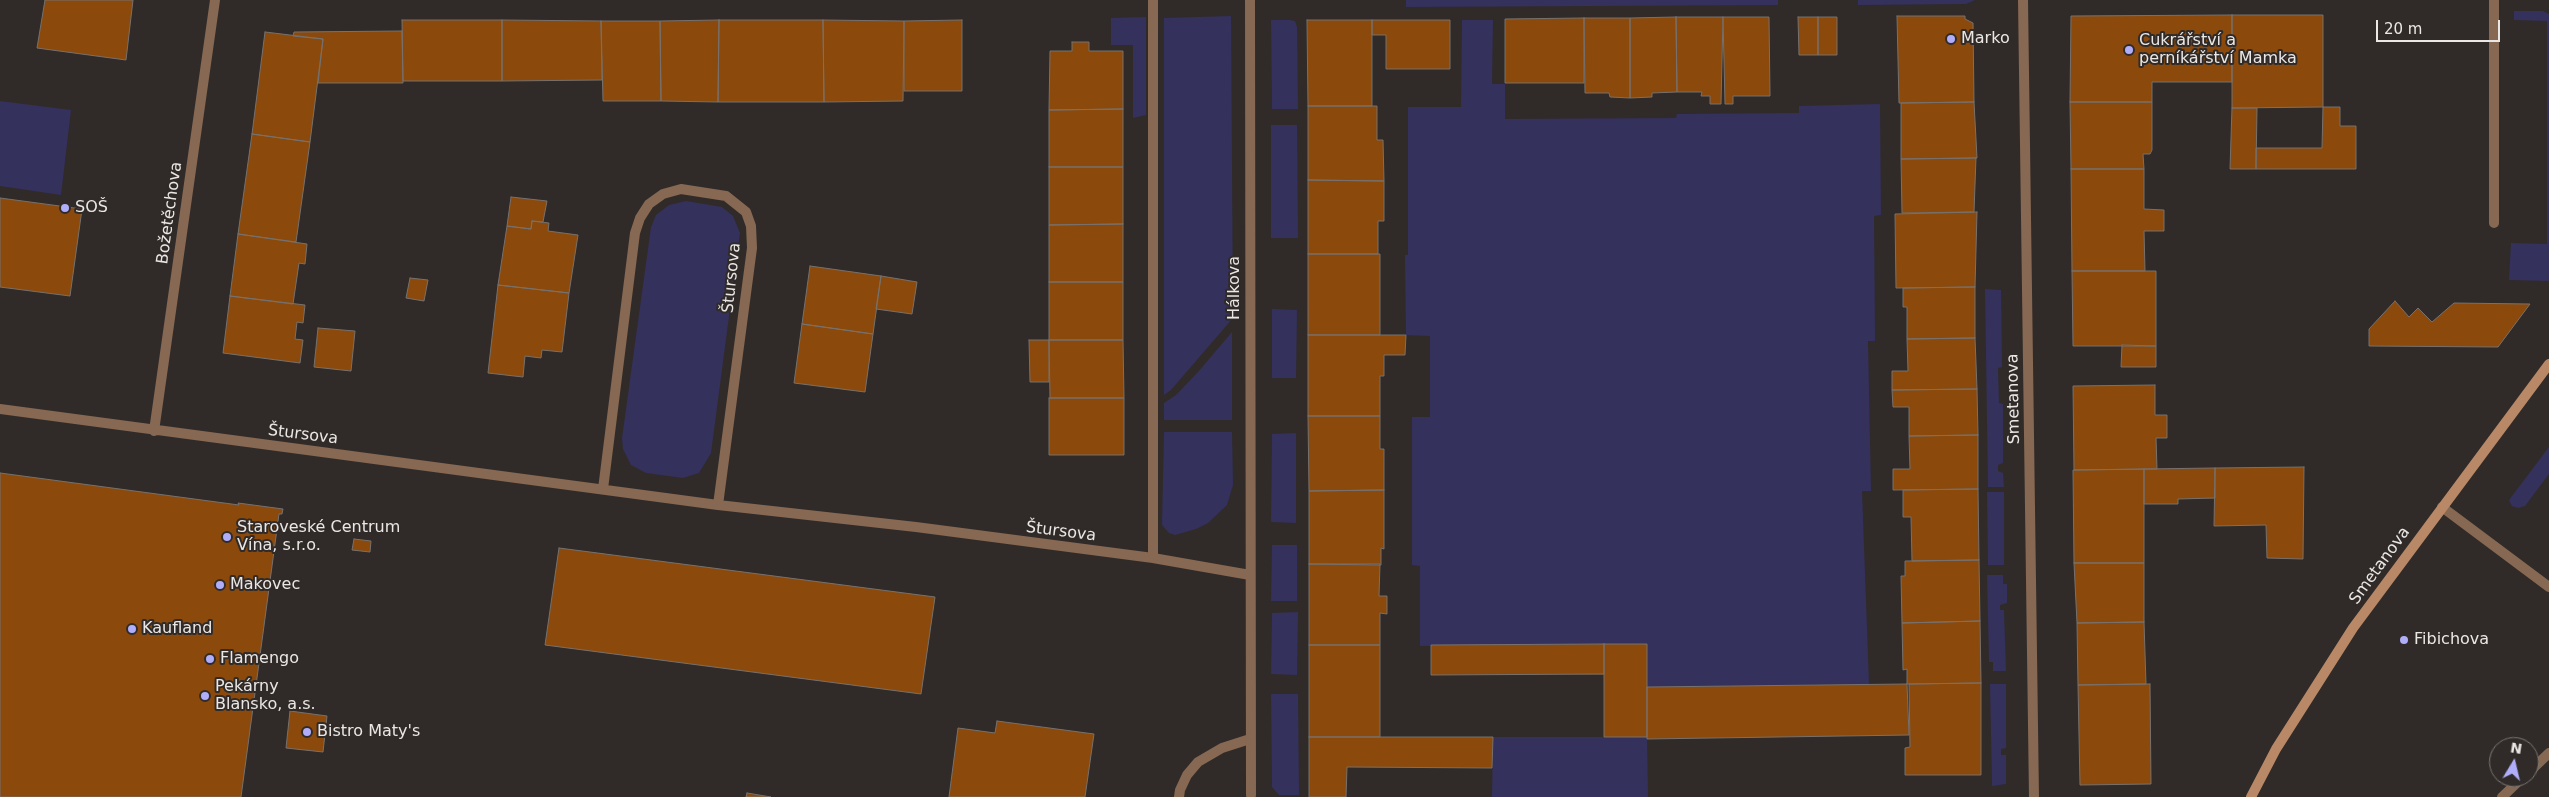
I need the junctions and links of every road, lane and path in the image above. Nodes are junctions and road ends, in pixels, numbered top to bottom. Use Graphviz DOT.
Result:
graph roads {
  1 [pos="215,0"];
  2 [pos="1153,0"];
  3 [pos="1250,0"];
  4 [pos="2023,0"];
  5 [pos="2494,0"];
  6 [pos="2494,223"];
  7 [pos="2549,364"];
  8 [pos="0,409"];
  9 [pos="154,431"];
  10 [pos="603,489"];
  11 [pos="718,505"];
  12 [pos="2442,507"];
  13 [pos="1153,558"];
  14 [pos="1250,575"];
  15 [pos="2549,587"];
  16 [pos="1250,739"];
  17 [pos="2549,753"];
  18 [pos="2539,762"];
  19 [pos="2512,787"];
  20 [pos="1251,796"];
  21 [pos="1179,797"];
  22 [pos="2034,797"];
  23 [pos="2251,797"];
  24 [pos="2502,797"];
  1 -- 9 [label="street, Božetěchova"];
  2 -- 13 [label="street"];
  3 -- 14 [label="street, Hálkova"];
  4 -- 22 [label="street, Smetanova"];
  5 -- 6 [label="street"];
  7 -- 12 [label="street, Smetanova"];
  8 -- 9 [label="street, Štursova"];
  9 -- 10 [label="street, Štursova"];
  10 -- 11 [label="street, Štursova"];
  10 -- 11 [label="street, Štursova"];
  11 -- 13 [label="street, Štursova"];
  12 -- 15 [label="street"];
  12 -- 23 [label="street, Smetanova"];
  13 -- 14 [label="street, Štursova"];
  14 -- 16 [label="street, Hálkova"];
  16 -- 20 [label="street, Hálkova"];
  16 -- 21 [label="street"];
  17 -- 18 [label="street"];
  19 -- 24 [label="street"];
}
